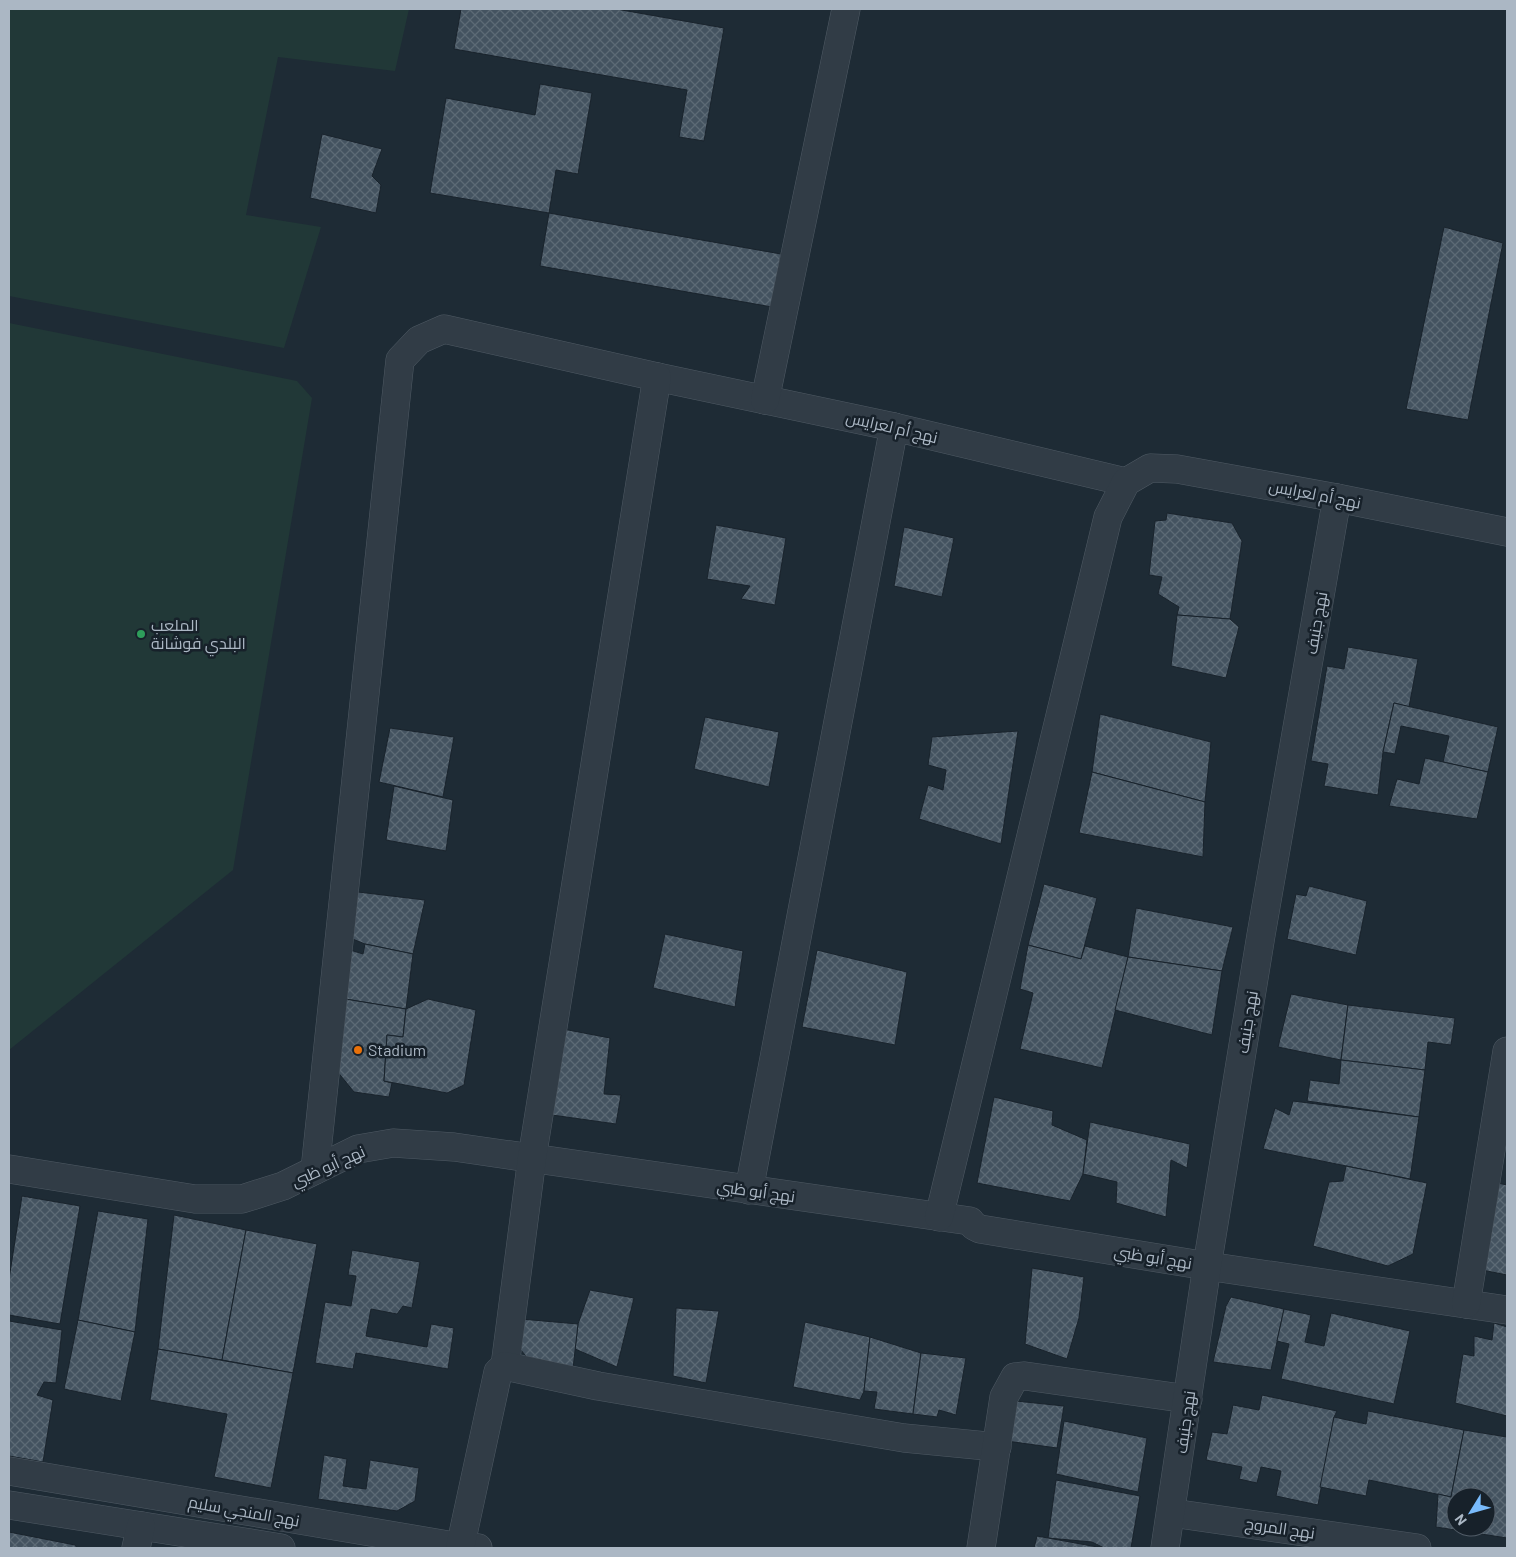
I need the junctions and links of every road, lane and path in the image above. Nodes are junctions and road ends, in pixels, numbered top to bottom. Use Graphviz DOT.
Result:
graph roads {
  1 [pos="846,9"];
  2 [pos="657,377"];
  3 [pos="766,400"];
  4 [pos="894,427"];
  5 [pos="1126,482"];
  6 [pos="1337,498"];
  7 [pos="1507,532"];
  8 [pos="1507,1051"];
  9 [pos="532,1158"];
  10 [pos="9,1170"];
  11 [pos="315,1170"];
  12 [pos="748,1190"];
  13 [pos="939,1217"];
  14 [pos="1207,1266"];
  15 [pos="1466,1304"];
  16 [pos="1507,1310"];
  17 [pos="505,1366"];
  18 [pos="1188,1399"];
  19 [pos="996,1447"];
  20 [pos="9,1471"];
  21 [pos="9,1505"];
  22 [pos="1172,1512"];
  23 [pos="138,1537"];
  24 [pos="281,1548"];
  25 [pos="467,1548"];
  26 [pos="982,1548"];
  27 [pos="1165,1548"];
  28 [pos="1417,1548"];
  1 -- 3 [label="street"];
  2 -- 3 [label="street, نهج أم لعرايس"];
  2 -- 9 [label="street"];
  2 -- 11 [label="street, نهج أم لعرايس"];
  3 -- 4 [label="street, نهج أم لعرايس"];
  4 -- 5 [label="street, نهج أم لعرايس"];
  4 -- 12 [label="street"];
  5 -- 6 [label="street, نهج أم لعرايس"];
  5 -- 13 [label="street"];
  6 -- 7 [label="street, نهج أم لعرايس"];
  6 -- 14 [label="street, نهج جنيف"];
  8 -- 15 [label="street"];
  9 -- 11 [label="street, نهج أبو ظبي"];
  9 -- 12 [label="street, نهج أبو ظبي"];
  9 -- 17 [label="street"];
  10 -- 11 [label="street, نهج أبو ظبي"];
  12 -- 13 [label="street, نهج أبو ظبي"];
  13 -- 14 [label="street, نهج أبو ظبي"];
  14 -- 15 [label="street, نهج أبو ظبي"];
  14 -- 18 [label="street, نهج جنيف"];
  15 -- 16 [label="street, نهج أبو ظبي"];
  17 -- 19 [label="street"];
  17 -- 25 [label="street"];
  18 -- 19 [label="street"];
  18 -- 22 [label="street, نهج جنيف"];
  19 -- 26 [label="street"];
  20 -- 25 [label="street, نهج المنجي سليم"];
  21 -- 23 [label="street, نهج المنجي سليم"];
  22 -- 27 [label="street, نهج جنيف"];
  22 -- 28 [label="street, نهج المروج"];
  23 -- 24 [label="street, نهج المنجي سليم"];
}
